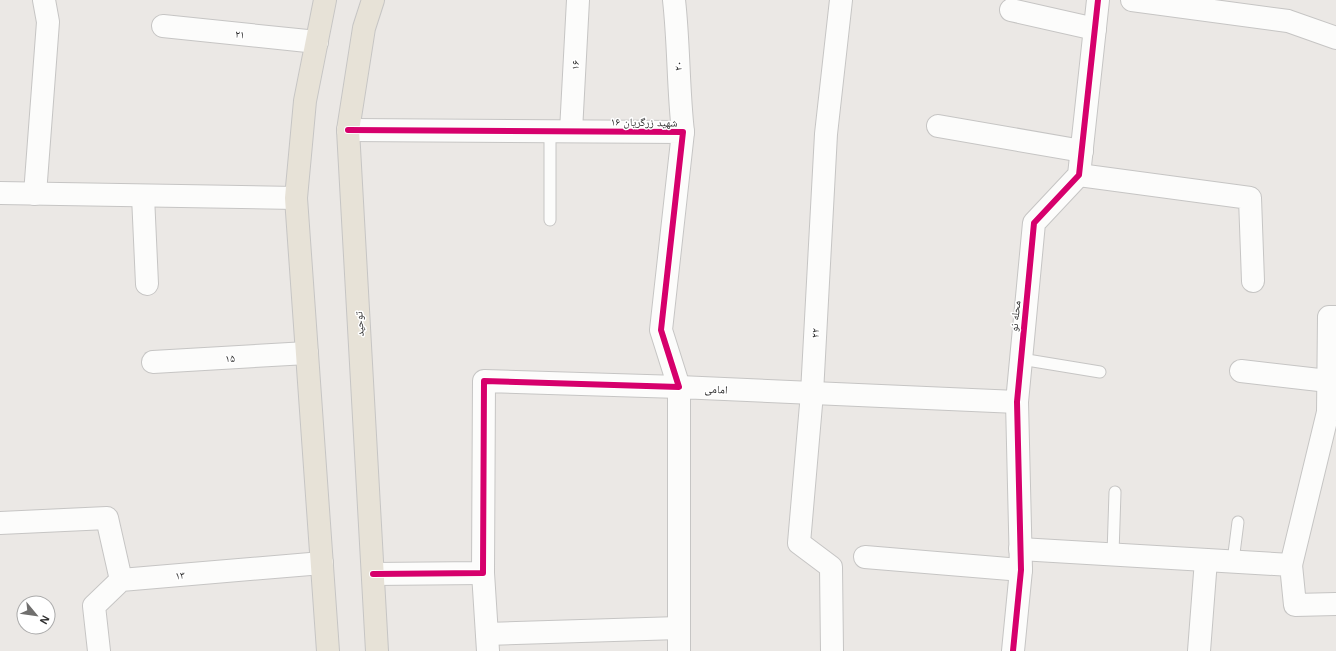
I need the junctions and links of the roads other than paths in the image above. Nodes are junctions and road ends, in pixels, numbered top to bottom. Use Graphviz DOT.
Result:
graph roads {
  1 [pos="44,0"];
  2 [pos="325,0"];
  3 [pos="373,0"];
  4 [pos="578,0"];
  5 [pos="674,0"];
  6 [pos="841,0"];
  7 [pos="1098,0"];
  8 [pos="1132,0"];
  9 [pos="1011,10"];
  10 [pos="163,26"];
  11 [pos="1095,29"];
  12 [pos="1336,38"];
  13 [pos="317,42"];
  14 [pos="938,126"];
  15 [pos="348,130"];
  16 [pos="550,131"];
  17 [pos="571,131"];
  18 [pos="682,132"];
  19 [pos="1082,151"];
  20 [pos="1079,175"];
  21 [pos="0,193"];
  22 [pos="35,194"];
  23 [pos="143,196"];
  24 [pos="296,198"];
  25 [pos="550,220"];
  26 [pos="1253,281"];
  27 [pos="147,284"];
  28 [pos="1336,316"];
  29 [pos="307,354"];
  30 [pos="1021,359"];
  31 [pos="153,362"];
  32 [pos="1241,371"];
  33 [pos="1100,372"];
  34 [pos="1328,381"];
  35 [pos="679,387"];
  36 [pos="812,393"];
  37 [pos="1017,402"];
  38 [pos="1332,410"];
  39 [pos="1115,492"];
  40 [pos="1238,522"];
  41 [pos="0,523"];
  42 [pos="1113,554"];
  43 [pos="865,557"];
  44 [pos="1020,559"];
  45 [pos="1206,560"];
  46 [pos="1233,561"];
  47 [pos="322,563"];
  48 [pos="1291,565"];
  49 [pos="483,573"];
  50 [pos="373,574"];
  51 [pos="121,580"];
  52 [pos="1336,604"];
  53 [pos="679,628"];
  54 [pos="488,643"];
  55 [pos="99,651"];
  56 [pos="328,651"];
  57 [pos="377,651"];
  58 [pos="679,651"];
  59 [pos="832,651"];
  60 [pos="1013,651"];
  61 [pos="1199,651"];
  1 -- 22 [label="street"];
  2 -- 13 [label="main road"];
  3 -- 15 [label="main road, توحید"];
  4 -- 17 [label="street, ۱۶"];
  5 -- 18 [label="street, ۲۰"];
  6 -- 36 [label="street, ۲۲"];
  7 -- 11 [label="street"];
  8 -- 12 [label="street"];
  9 -- 11 [label="street"];
  10 -- 13 [label="street, ۲۱"];
  11 -- 19 [label="street"];
  13 -- 24 [label="main road"];
  14 -- 19 [label="street"];
  15 -- 16 [label="street, ۱۶ شهید زرگریان"];
  15 -- 50 [label="main road, توحید"];
  16 -- 17 [label="street, ۱۶ شهید زرگریان"];
  16 -- 25 [label="lane"];
  17 -- 18 [label="street, ۱۶ شهید زرگریان"];
  18 -- 35 [label="street, ۱۶ شهید زرگریان"];
  19 -- 20 [label="street"];
  20 -- 26 [label="street"];
  20 -- 30 [label="street, محله نو"];
  21 -- 22 [label="street"];
  22 -- 23 [label="street"];
  23 -- 24 [label="street"];
  23 -- 27 [label="street"];
  24 -- 29 [label="main road"];
  28 -- 34 [label="street"];
  29 -- 31 [label="street, ۱۵"];
  29 -- 47 [label="main road"];
  30 -- 33 [label="lane"];
  30 -- 37 [label="street, محله نو"];
  32 -- 34 [label="street"];
  34 -- 38 [label="street"];
  35 -- 36 [label="street, امامی"];
  35 -- 49 [label="street, امامی"];
  35 -- 53 [label="street"];
  36 -- 37 [label="street, امامی"];
  36 -- 59 [label="street, ۲۲"];
  37 -- 44 [label="street, محله نو"];
  38 -- 48 [label="street"];
  39 -- 42 [label="lane"];
  40 -- 46 [label="lane"];
  41 -- 51 [label="street"];
  42 -- 44 [label="street"];
  42 -- 45 [label="street"];
  43 -- 44 [label="street"];
  44 -- 60 [label="street, محله نو"];
  45 -- 46 [label="street"];
  45 -- 61 [label="street"];
  46 -- 48 [label="street"];
  47 -- 51 [label="street, ۱۳"];
  47 -- 56 [label="main road"];
  48 -- 52 [label="street"];
  49 -- 50 [label="street"];
  49 -- 54 [label="street"];
  50 -- 57 [label="main road, توحید"];
  51 -- 55 [label="street"];
  53 -- 54 [label="street"];
  53 -- 58 [label="street"];
}
